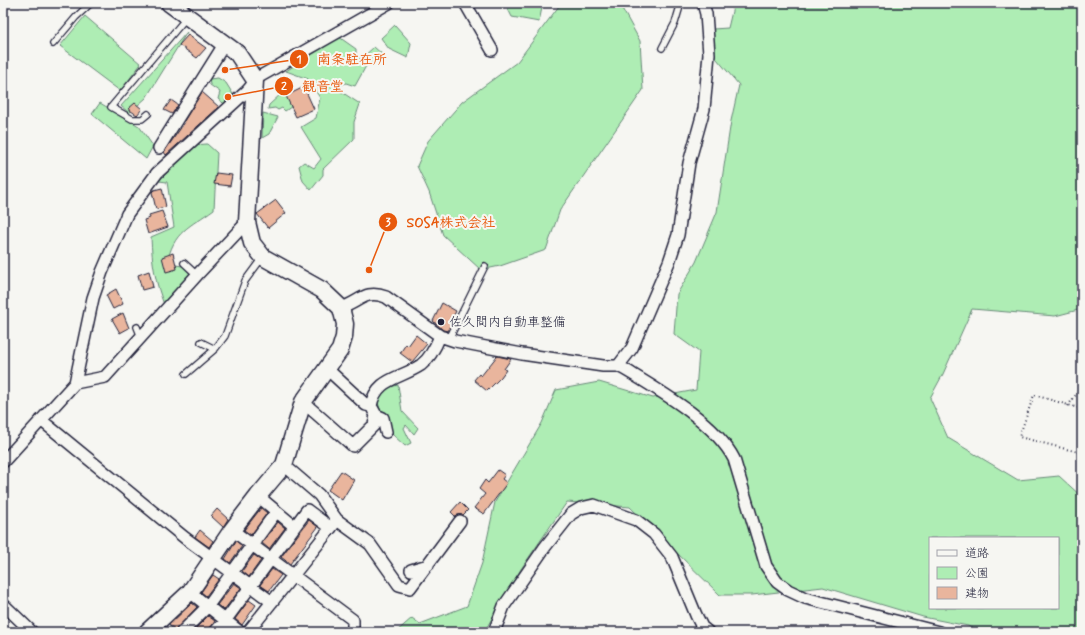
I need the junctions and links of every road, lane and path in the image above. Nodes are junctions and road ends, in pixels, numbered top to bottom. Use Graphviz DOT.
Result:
graph roads {
  1 [pos="91,3"];
  2 [pos="169,3"];
  3 [pos="389,3"];
  4 [pos="465,3"];
  5 [pos="681,3"];
  6 [pos="703,3"];
  7 [pos="188,16"];
  8 [pos="225,43"];
  9 [pos="53,44"];
  10 [pos="662,48"];
  11 [pos="492,50"];
  12 [pos="255,80"];
  13 [pos="148,114"];
  14 [pos="159,148"];
  15 [pos="247,222"];
  16 [pos="263,257"];
  17 [pos="184,263"];
  18 [pos="485,266"];
  19 [pos="197,275"];
  20 [pos="341,308"];
  21 [pos="137,327"];
  22 [pos="142,338"];
  23 [pos="444,338"];
  24 [pos="201,342"];
  25 [pos="215,349"];
  26 [pos="618,366"];
  27 [pos="326,368"];
  28 [pos="186,374"];
  29 [pos="75,383"];
  30 [pos="1082,386"];
  31 [pos="303,402"];
  32 [pos="1068,406"];
  33 [pos="1082,409"];
  34 [pos="374,411"];
  35 [pos="41,420"];
  36 [pos="386,432"];
  37 [pos="1082,452"];
  38 [pos="3,462"];
  39 [pos="284,465"];
  40 [pos="258,496"];
  41 [pos="276,512"];
  42 [pos="460,521"];
  43 [pos="334,524"];
  44 [pos="294,526"];
  45 [pos="232,530"];
  46 [pos="252,546"];
  47 [pos="212,559"];
  48 [pos="269,559"];
  49 [pos="428,565"];
  50 [pos="411,570"];
  51 [pos="232,572"];
  52 [pos="292,576"];
  53 [pos="250,586"];
  54 [pos="190,592"];
  55 [pos="272,602"];
  56 [pos="3,604"];
  57 [pos="207,607"];
  58 [pos="225,621"];
  59 [pos="32,632"];
  60 [pos="147,632"];
  61 [pos="182,632"];
  62 [pos="215,632"];
  63 [pos="240,632"];
  64 [pos="248,632"];
  65 [pos="350,632"];
  66 [pos="494,632"];
  67 [pos="708,632"];
  68 [pos="938,632"];
  1 -- 9 [label="lane"];
  2 -- 7 [label="street"];
  3 -- 12 [label="street"];
  4 -- 11 [label="street"];
  5 -- 10 [label="lane"];
  6 -- 26 [label="street"];
  7 -- 8 [label="street"];
  7 -- 13 [label="lane"];
  8 -- 12 [label="street"];
  8 -- 14 [label="street"];
  12 -- 15 [label="street"];
  12 -- 29 [label="street"];
  15 -- 16 [label="street"];
  15 -- 19 [label="street"];
  16 -- 20 [label="street"];
  16 -- 25 [label="lane"];
  17 -- 19 [label="lane"];
  18 -- 23 [label="lane"];
  19 -- 22 [label="street"];
  20 -- 23 [label="street"];
  20 -- 27 [label="street"];
  21 -- 22 [label="lane"];
  22 -- 29 [label="street"];
  23 -- 26 [label="street"];
  23 -- 34 [label="street"];
  24 -- 25 [label="lane"];
  25 -- 28 [label="lane"];
  26 -- 68 [label="street"];
  27 -- 31 [label="street"];
  27 -- 34 [label="street"];
  29 -- 35 [label="street"];
  30 -- 32 [label="path"];
  31 -- 34 [label="street"];
  31 -- 39 [label="street"];
  32 -- 33 [label="path"];
  32 -- 37 [label="path"];
  34 -- 36 [label="street"];
  35 -- 38 [label="street"];
  35 -- 47 [label="street"];
  39 -- 40 [label="street"];
  39 -- 43 [label="street"];
  40 -- 41 [label="street"];
  40 -- 45 [label="street"];
  41 -- 44 [label="street"];
  41 -- 46 [label="street"];
  42 -- 49 [label="street"];
  43 -- 44 [label="street"];
  43 -- 49 [label="street"];
  43 -- 52 [label="street"];
  44 -- 48 [label="street"];
  45 -- 46 [label="street"];
  45 -- 47 [label="street"];
  46 -- 48 [label="street"];
  46 -- 51 [label="street"];
  47 -- 51 [label="street"];
  47 -- 54 [label="street"];
  48 -- 52 [label="street"];
  48 -- 53 [label="street"];
  49 -- 50 [label="street"];
  51 -- 53 [label="street"];
  51 -- 57 [label="street"];
  52 -- 55 [label="street"];
  52 -- 65 [label="street"];
  53 -- 55 [label="street"];
  53 -- 58 [label="street"];
  54 -- 57 [label="street"];
  54 -- 60 [label="street"];
  55 -- 64 [label="street"];
  56 -- 59 [label="street"];
  57 -- 58 [label="street"];
  57 -- 61 [label="street"];
  58 -- 62 [label="street"];
  58 -- 63 [label="street"];
  66 -- 67 [label="street"];
}
